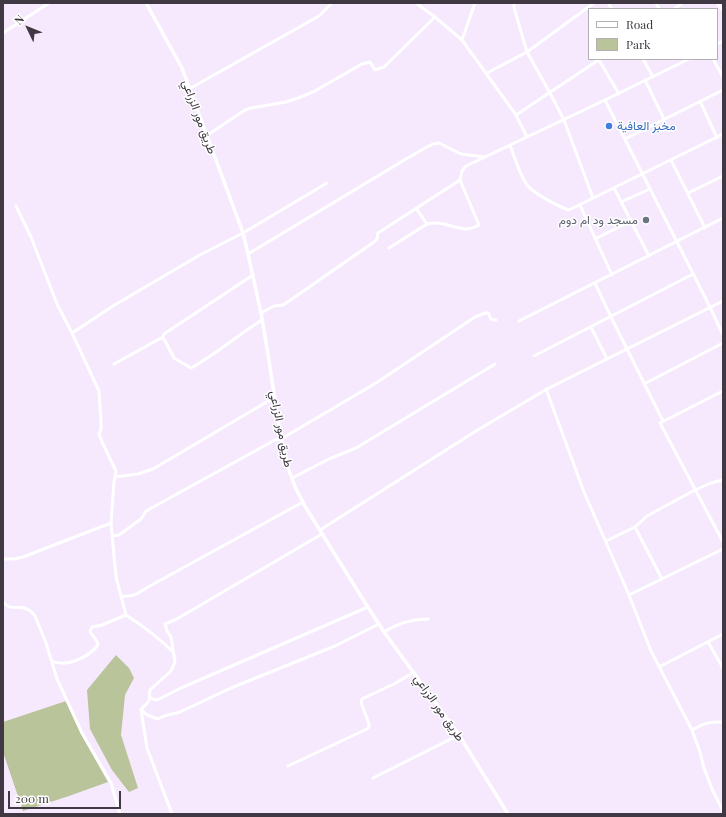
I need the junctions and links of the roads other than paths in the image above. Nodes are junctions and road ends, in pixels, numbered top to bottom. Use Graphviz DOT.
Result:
graph roads {
  1 [pos="49,3"];
  2 [pos="146,3"];
  3 [pos="332,3"];
  4 [pos="416,3"];
  5 [pos="476,3"];
  6 [pos="514,3"];
  7 [pos="594,3"];
  8 [pos="719,4"];
  9 [pos="723,10"];
  10 [pos="435,17"];
  11 [pos="3,33"];
  12 [pos="462,40"];
  13 [pos="527,52"];
  14 [pos="598,60"];
  15 [pos="600,60"];
  16 [pos="644,60"];
  17 [pos="687,60"];
  18 [pos="714,60"];
  19 [pos="487,73"];
  20 [pos="653,77"];
  21 [pos="723,77"];
  22 [pos="645,80"];
  23 [pos="189,89"];
  24 [pos="723,90"];
  25 [pos="550,93"];
  26 [pos="619,94"];
  27 [pos="605,100"];
  28 [pos="700,101"];
  29 [pos="516,115"];
  30 [pos="664,119"];
  31 [pos="564,120"];
  32 [pos="723,134"];
  33 [pos="206,136"];
  34 [pos="527,137"];
  35 [pos="717,138"];
  36 [pos="625,139"];
  37 [pos="510,145"];
  38 [pos="485,157"];
  39 [pos="671,160"];
  40 [pos="642,174"];
  41 [pos="723,176"];
  42 [pos="460,180"];
  43 [pos="327,183"];
  44 [pos="614,188"];
  45 [pos="650,189"];
  46 [pos="688,193"];
  47 [pos="593,198"];
  48 [pos="621,202"];
  49 [pos="580,205"];
  50 [pos="16,206"];
  51 [pos="416,208"];
  52 [pos="723,218"];
  53 [pos="631,221"];
  54 [pos="427,224"];
  55 [pos="705,228"];
  56 [pos="243,233"];
  57 [pos="595,239"];
  58 [pos="677,242"];
  59 [pos="389,248"];
  60 [pos="248,254"];
  61 [pos="649,256"];
  62 [pos="693,274"];
  63 [pos="253,275"];
  64 [pos="612,275"];
  65 [pos="595,283"];
  66 [pos="723,301"];
  67 [pos="710,307"];
  68 [pos="261,313"];
  69 [pos="611,317"];
  70 [pos="262,320"];
  71 [pos="496,320"];
  72 [pos="519,321"];
  73 [pos="592,327"];
  74 [pos="72,333"];
  75 [pos="723,334"];
  76 [pos="163,337"];
  77 [pos="723,343"];
  78 [pos="627,349"];
  79 [pos="534,356"];
  80 [pos="607,359"];
  81 [pos="114,364"];
  82 [pos="495,364"];
  83 [pos="644,384"];
  84 [pos="546,389"];
  85 [pos="723,391"];
  86 [pos="275,397"];
  87 [pos="663,422"];
  88 [pos="281,439"];
  89 [pos="115,477"];
  90 [pos="292,478"];
  91 [pos="723,480"];
  92 [pos="695,490"];
  93 [pos="303,502"];
  94 [pos="111,522"];
  95 [pos="635,527"];
  96 [pos="321,532"];
  97 [pos="112,536"];
  98 [pos="606,541"];
  99 [pos="723,542"];
  100 [pos="723,549"];
  101 [pos="3,559"];
  102 [pos="662,579"];
  103 [pos="629,595"];
  104 [pos="121,596"];
  105 [pos="3,602"];
  106 [pos="368,607"];
  107 [pos="126,615"];
  108 [pos="428,619"];
  109 [pos="379,624"];
  110 [pos="384,632"];
  111 [pos="723,634"];
  112 [pos="708,642"];
  113 [pos="173,652"];
  114 [pos="52,661"];
  115 [pos="659,667"];
  116 [pos="723,668"];
  117 [pos="414,672"];
  118 [pos="150,698"];
  119 [pos="141,710"];
  120 [pos="723,722"];
  121 [pos="692,730"];
  122 [pos="459,736"];
  123 [pos="288,766"];
  124 [pos="373,778"];
  125 [pos="723,811"];
  126 [pos="120,814"];
  127 [pos="172,814"];
  128 [pos="508,814"];
  1 -- 11 [label="street"];
  2 -- 23 [label="street, طريق مور الزراعي"];
  3 -- 23 [label="street"];
  4 -- 10 [label="street"];
  5 -- 12 [label="street"];
  6 -- 13 [label="street"];
  7 -- 13 [label="street"];
  8 -- 9 [label="street"];
  10 -- 12 [label="street"];
  10 -- 33 [label="street"];
  12 -- 19 [label="street"];
  13 -- 19 [label="street"];
  13 -- 25 [label="street"];
  14 -- 25 [label="street"];
  15 -- 26 [label="street"];
  16 -- 20 [label="street"];
  17 -- 20 [label="street"];
  18 -- 21 [label="street"];
  19 -- 29 [label="street"];
  20 -- 22 [label="street"];
  22 -- 26 [label="street"];
  22 -- 30 [label="street"];
  23 -- 33 [label="street, طريق مور الزراعي"];
  24 -- 28 [label="street"];
  25 -- 29 [label="street"];
  25 -- 31 [label="street"];
  26 -- 27 [label="street"];
  27 -- 31 [label="street"];
  27 -- 36 [label="street"];
  28 -- 30 [label="street"];
  28 -- 35 [label="street"];
  29 -- 34 [label="street"];
  30 -- 36 [label="street"];
  31 -- 34 [label="street"];
  31 -- 47 [label="street"];
  32 -- 35 [label="street"];
  33 -- 56 [label="street, طريق مور الزراعي"];
  34 -- 37 [label="street"];
  35 -- 39 [label="street"];
  36 -- 40 [label="street"];
  37 -- 38 [label="street"];
  37 -- 49 [label="street"];
  38 -- 42 [label="street"];
  38 -- 60 [label="street"];
  39 -- 40 [label="street"];
  39 -- 46 [label="street"];
  40 -- 44 [label="street"];
  40 -- 45 [label="street"];
  41 -- 46 [label="street"];
  42 -- 51 [label="street"];
  42 -- 54 [label="street"];
  43 -- 56 [label="street"];
  44 -- 47 [label="street"];
  44 -- 48 [label="street"];
  45 -- 48 [label="street"];
  45 -- 58 [label="street"];
  46 -- 55 [label="street"];
  47 -- 49 [label="street"];
  48 -- 53 [label="street"];
  49 -- 57 [label="street"];
  50 -- 74 [label="street"];
  51 -- 54 [label="street"];
  51 -- 68 [label="street"];
  52 -- 55 [label="street"];
  53 -- 57 [label="street"];
  53 -- 61 [label="street"];
  54 -- 59 [label="street"];
  55 -- 58 [label="street"];
  56 -- 60 [label="street, طريق مور الزراعي"];
  56 -- 74 [label="street"];
  57 -- 64 [label="street"];
  58 -- 61 [label="street"];
  58 -- 62 [label="street"];
  60 -- 63 [label="street, طريق مور الزراعي"];
  61 -- 64 [label="street"];
  62 -- 67 [label="street"];
  62 -- 69 [label="street"];
  63 -- 68 [label="street, طريق مور الزراعي"];
  63 -- 76 [label="street"];
  64 -- 65 [label="street"];
  65 -- 69 [label="street"];
  65 -- 72 [label="street"];
  66 -- 67 [label="street"];
  67 -- 75 [label="street"];
  67 -- 78 [label="street"];
  68 -- 70 [label="street, طريق مور الزراعي"];
  69 -- 73 [label="street"];
  69 -- 78 [label="street"];
  70 -- 76 [label="street"];
  70 -- 86 [label="street, طريق مور الزراعي"];
  71 -- 88 [label="street"];
  73 -- 79 [label="street"];
  73 -- 80 [label="street"];
  74 -- 89 [label="street"];
  76 -- 81 [label="street"];
  77 -- 83 [label="street"];
  78 -- 80 [label="street"];
  78 -- 83 [label="street"];
  80 -- 84 [label="street"];
  82 -- 90 [label="street"];
  83 -- 87 [label="street"];
  84 -- 96 [label="street"];
  84 -- 98 [label="street"];
  85 -- 87 [label="street"];
  86 -- 88 [label="street, طريق مور الزراعي"];
  86 -- 89 [label="street"];
  87 -- 92 [label="street"];
  88 -- 90 [label="street, طريق مور الزراعي"];
  88 -- 97 [label="street"];
  89 -- 94 [label="street"];
  90 -- 93 [label="street, طريق مور الزراعي"];
  91 -- 92 [label="street"];
  92 -- 95 [label="street"];
  92 -- 99 [label="street"];
  93 -- 96 [label="street, طريق مور الزراعي"];
  93 -- 104 [label="street"];
  94 -- 97 [label="street"];
  94 -- 101 [label="street"];
  95 -- 98 [label="street"];
  95 -- 102 [label="street"];
  96 -- 106 [label="street, طريق مور الزراعي"];
  96 -- 113 [label="street"];
  97 -- 104 [label="street"];
  98 -- 103 [label="street"];
  100 -- 102 [label="street"];
  102 -- 103 [label="street"];
  103 -- 115 [label="street"];
  104 -- 107 [label="street"];
  105 -- 114 [label="street"];
  106 -- 109 [label="street, طريق مور الزراعي"];
  106 -- 118 [label="street"];
  107 -- 113 [label="street"];
  107 -- 114 [label="street"];
  108 -- 110 [label="street"];
  109 -- 110 [label="street, طريق مور الزراعي"];
  109 -- 119 [label="street"];
  110 -- 117 [label="street, طريق مور الزراعي"];
  111 -- 112 [label="street"];
  112 -- 115 [label="street"];
  112 -- 116 [label="street"];
  113 -- 118 [label="street"];
  114 -- 126 [label="street"];
  115 -- 121 [label="street"];
  117 -- 122 [label="street, طريق مور الزراعي"];
  117 -- 123 [label="street"];
  118 -- 119 [label="street"];
  119 -- 127 [label="street"];
  120 -- 121 [label="street"];
  121 -- 125 [label="street"];
  122 -- 124 [label="street"];
  122 -- 128 [label="street, طريق مور الزراعي"];
}
